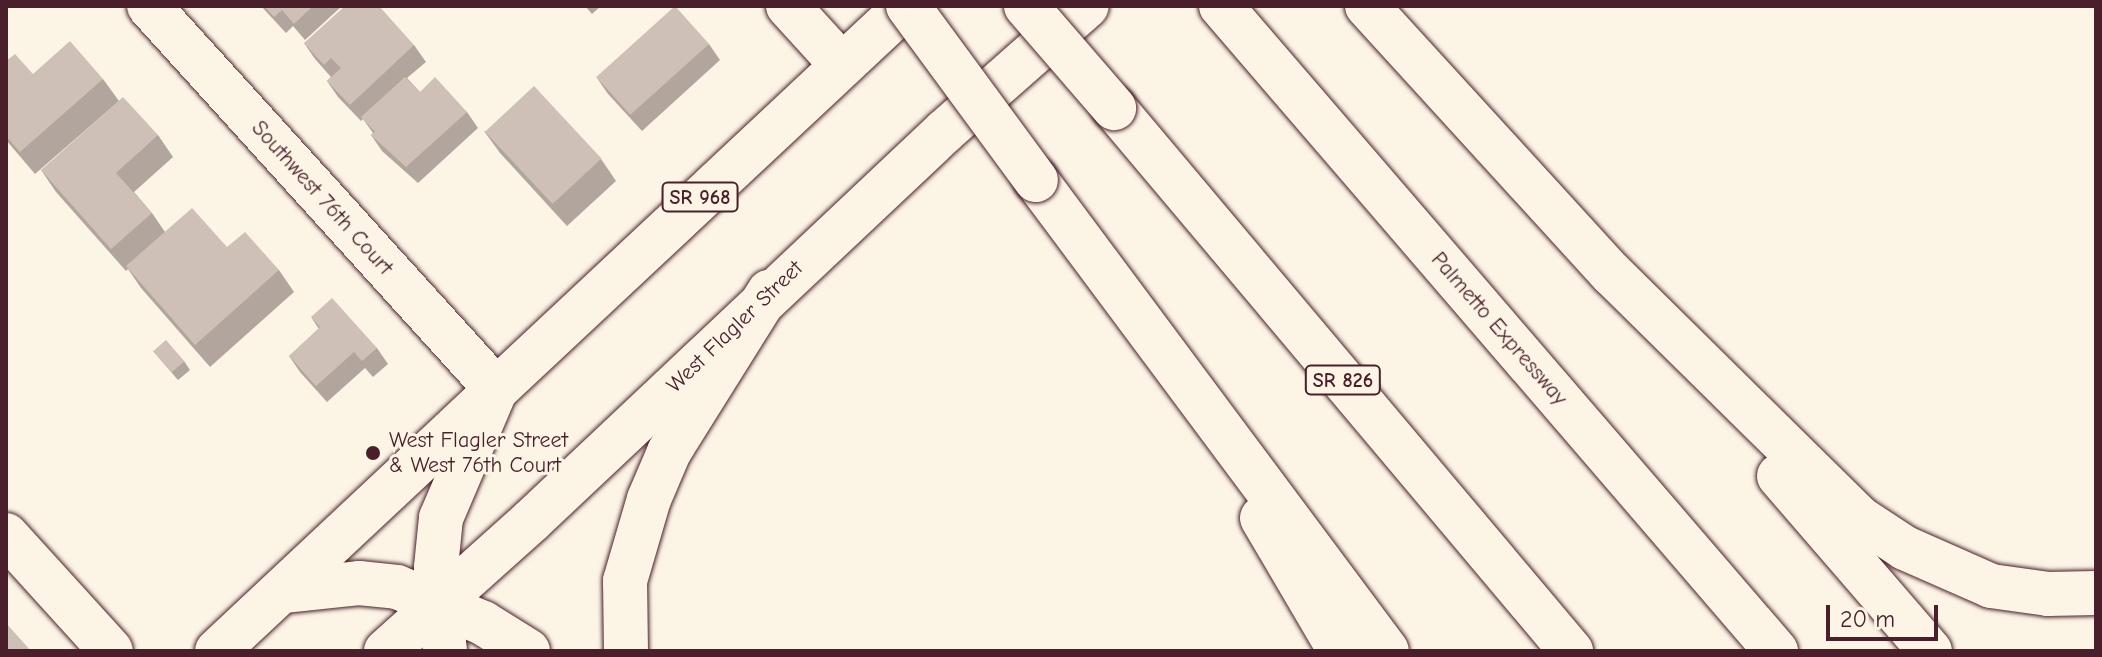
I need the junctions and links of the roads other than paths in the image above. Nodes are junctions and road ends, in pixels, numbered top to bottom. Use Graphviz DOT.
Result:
graph roads {
  1 [pos="149,6"];
  2 [pos="788,6"];
  3 [pos="907,6"];
  4 [pos="1026,6"];
  5 [pos="1087,6"];
  6 [pos="1367,6"];
  7 [pos="1223,8"];
  8 [pos="841,64"];
  9 [pos="1612,274"];
  10 [pos="769,292"];
  11 [pos="496,389"];
  12 [pos="1221,429"];
  13 [pos="6,535"];
  14 [pos="283,591"];
  15 [pos="2096,593"];
  16 [pos="438,606"];
  17 [pos="111,651"];
  18 [pos="217,651"];
  19 [pos="386,651"];
  20 [pos="445,651"];
  21 [pos="528,651"];
  22 [pos="626,651"];
  23 [pos="1340,651"];
  24 [pos="1387,651"];
  25 [pos="1571,651"];
  26 [pos="1776,651"];
  27 [pos="1930,651"];
  1 -- 11 [label="main road, Southwest 76th Court"];
  2 -- 8 [label="main road"];
  3 -- 8 [label="main road, SR 968"];
  3 -- 12 [label="main road, bridge"];
  4 -- 25 [label="main road, SR 826, bridge"];
  5 -- 10 [label="main road, West Flagler Street"];
  6 -- 9 [label="main road"];
  7 -- 26 [label="main road, Palmetto Expressway"];
  8 -- 11 [label="main road, SR 968"];
  9 -- 15 [label="main road"];
  9 -- 27 [label="main road"];
  10 -- 16 [label="main road, West Flagler Street"];
  10 -- 22 [label="main road"];
  11 -- 14 [label="main road, SR 968"];
  11 -- 16 [label="main road"];
  12 -- 23 [label="main road"];
  12 -- 24 [label="main road"];
  13 -- 17 [label="main road"];
  14 -- 16 [label="main road"];
  14 -- 18 [label="main road, SR 968"];
  16 -- 19 [label="main road, West Flagler Street"];
  16 -- 20 [label="main road"];
  16 -- 21 [label="main road"];
}
